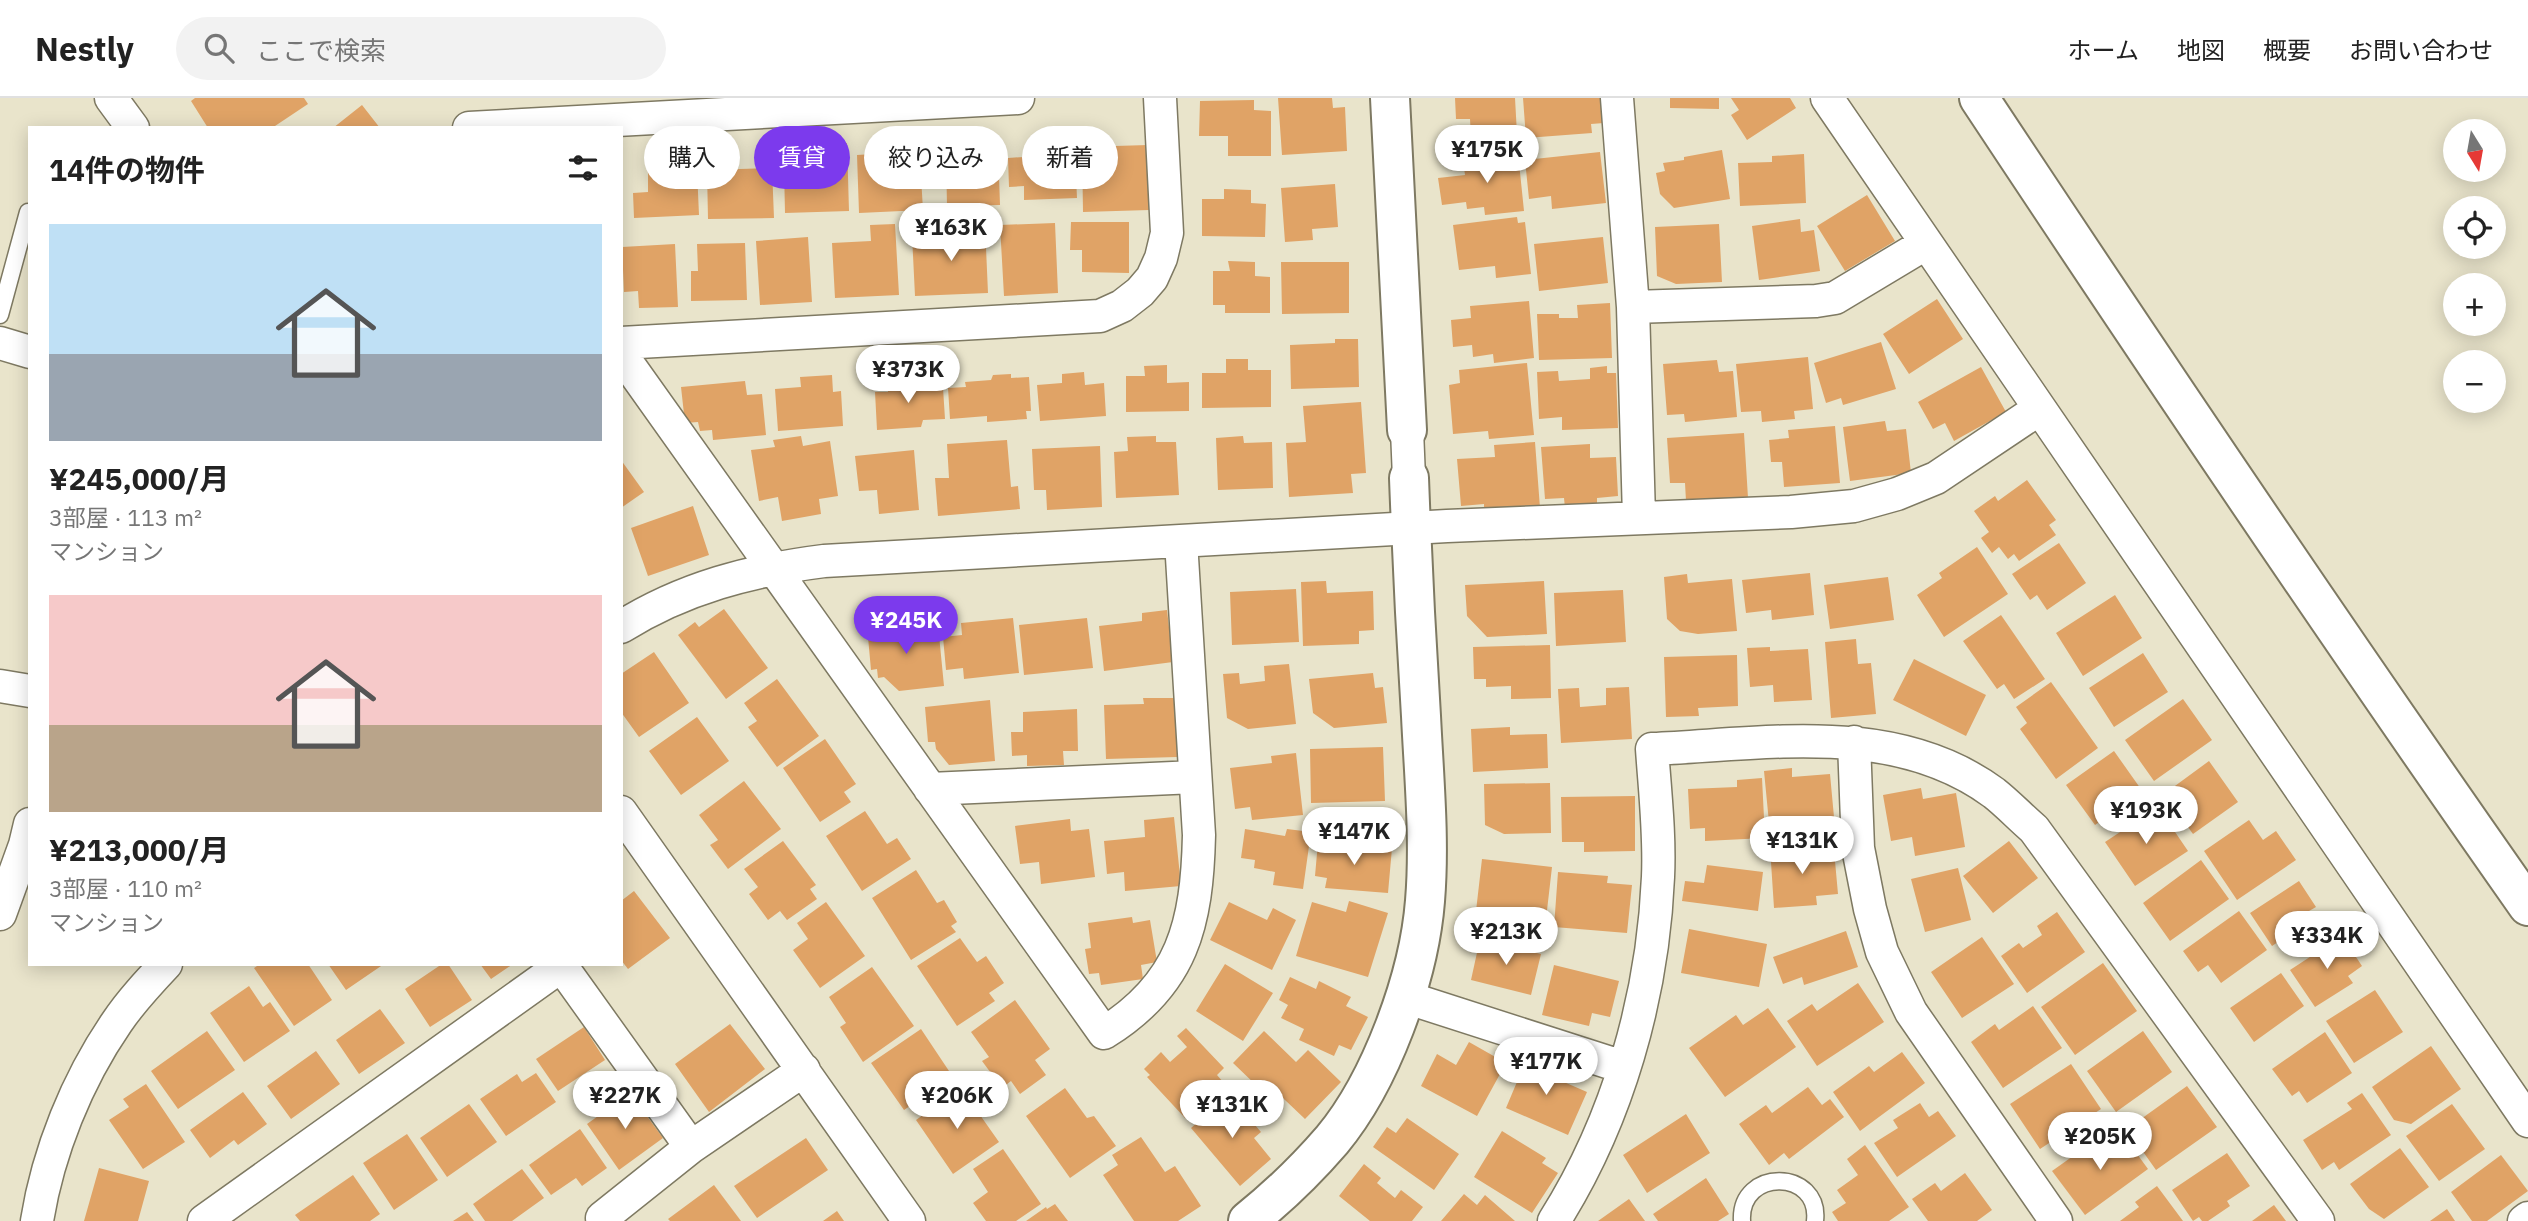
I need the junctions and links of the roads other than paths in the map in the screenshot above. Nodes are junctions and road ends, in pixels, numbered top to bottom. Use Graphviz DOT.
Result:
graph roads {
  1 [pos="111,98"];
  2 [pos="1018,98"];
  3 [pos="1160,98"];
  4 [pos="1390,98"];
  5 [pos="1617,98"];
  6 [pos="1827,98"];
  7 [pos="1979,98"];
  8 [pos="132,126"];
  9 [pos="506,126"];
  10 [pos="28,212"];
  11 [pos="1926,244"];
  12 [pos="1633,307"];
  13 [pos="0,315"];
  14 [pos="623,343"];
  15 [pos="0,344"];
  16 [pos="28,351"];
  17 [pos="623,357"];
  18 [pos="2039,409"];
  19 [pos="1407,430"];
  20 [pos="1409,478"];
  21 [pos="1639,517"];
  22 [pos="1411,528"];
  23 [pos="1181,541"];
  24 [pos="773,568"];
  25 [pos="623,625"];
  26 [pos="0,687"];
  27 [pos="28,691"];
  28 [pos="1854,742"];
  29 [pos="1195,777"];
  30 [pos="930,789"];
  31 [pos="623,815"];
  32 [pos="28,832"];
  33 [pos="2528,906"];
  34 [pos="0,914"];
  35 [pos="164,966"];
  36 [pos="560,966"];
  37 [pos="562,966"];
  38 [pos="1405,997"];
  39 [pos="1623,1067"];
  40 [pos="804,1070"];
  41 [pos="2528,1121"];
  42 [pos="691,1147"];
  43 [pos="601,1220"];
  44 [pos="37,1221"];
  45 [pos="204,1221"];
  46 [pos="909,1221"];
  47 [pos="1248,1221"];
  48 [pos="1554,1221"];
  49 [pos="1742,1221"];
  50 [pos="1815,1221"];
  51 [pos="2056,1221"];
  52 [pos="2318,1221"];
  1 -- 8 [label="street"];
  2 -- 9 [label="street"];
  3 -- 14 [label="street"];
  4 -- 19 [label="street"];
  5 -- 12 [label="street"];
  6 -- 11 [label="street"];
  7 -- 33 [label="street"];
  10 -- 13 [label="lane"];
  11 -- 12 [label="street"];
  11 -- 18 [label="street"];
  12 -- 21 [label="street"];
  15 -- 16 [label="street"];
  17 -- 24 [label="street"];
  18 -- 21 [label="street"];
  18 -- 41 [label="street"];
  19 -- 20 [label="street"];
  20 -- 22 [label="street"];
  21 -- 22 [label="street"];
  22 -- 23 [label="street"];
  22 -- 38 [label="street"];
  23 -- 24 [label="street"];
  23 -- 29 [label="street"];
  24 -- 25 [label="street"];
  24 -- 30 [label="street"];
  26 -- 27 [label="street"];
  28 -- 39 [label="street"];
  28 -- 51 [label="street"];
  28 -- 52 [label="street"];
  29 -- 30 [label="street"];
  29 -- 30 [label="street"];
  31 -- 40 [label="street"];
  32 -- 34 [label="street"];
  35 -- 44 [label="street"];
  36 -- 45 [label="street"];
  37 -- 42 [label="street"];
  38 -- 39 [label="street"];
  38 -- 47 [label="street"];
  39 -- 48 [label="street"];
  40 -- 42 [label="street"];
  40 -- 46 [label="street"];
  42 -- 43 [label="street"];
  49 -- 50 [label="lane"];
}
